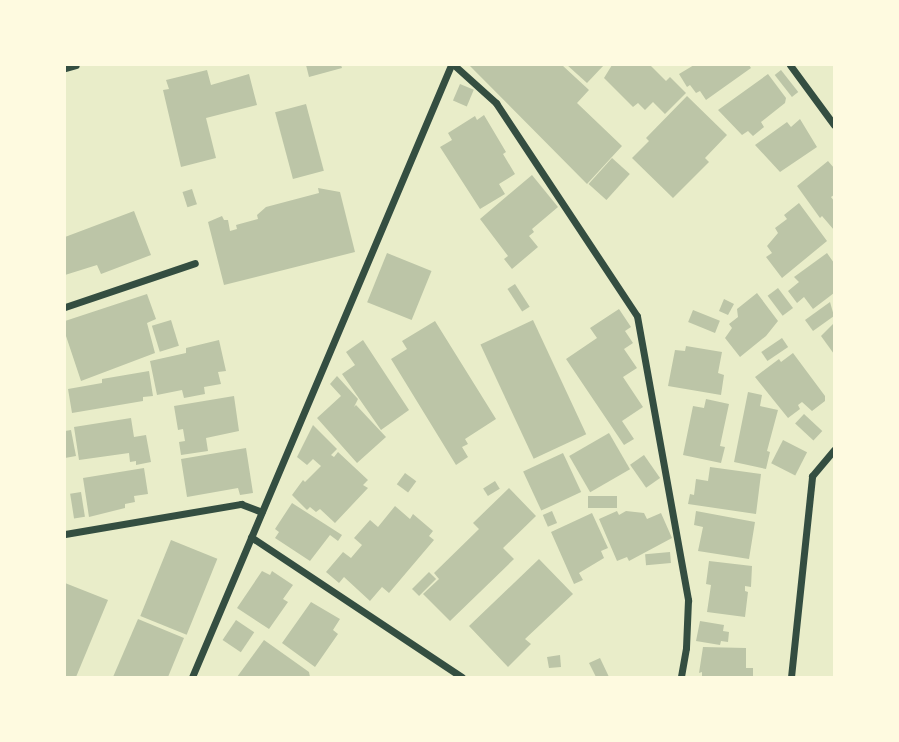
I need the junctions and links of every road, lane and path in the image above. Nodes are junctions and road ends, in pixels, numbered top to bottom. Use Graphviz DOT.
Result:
graph roads {
  1 [pos="76,65"];
  2 [pos="452,65"];
  3 [pos="790,65"];
  4 [pos="65,68"];
  5 [pos="834,125"];
  6 [pos="195,262"];
  7 [pos="65,307"];
  8 [pos="834,450"];
  9 [pos="262,512"];
  10 [pos="65,534"];
  11 [pos="251,537"];
  12 [pos="192,677"];
  13 [pos="462,677"];
  14 [pos="681,677"];
  15 [pos="791,677"];
  1 -- 4 [label="street"];
  2 -- 9 [label="street"];
  2 -- 14 [label="street"];
  3 -- 5 [label="street"];
  6 -- 7 [label="street"];
  8 -- 15 [label="street"];
  9 -- 10 [label="street"];
  9 -- 11 [label="street"];
  11 -- 12 [label="street"];
  11 -- 13 [label="street"];
}
